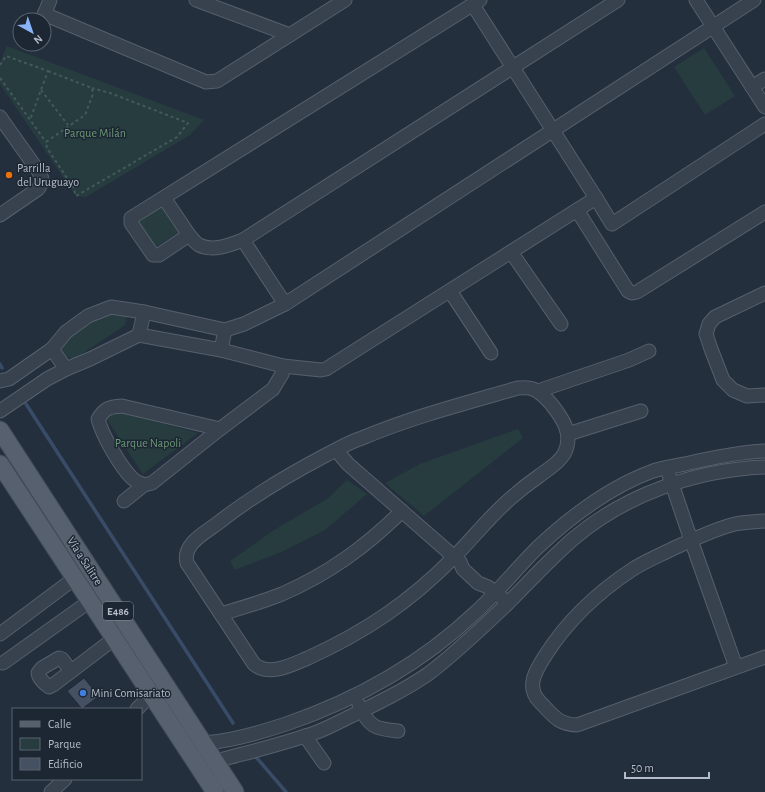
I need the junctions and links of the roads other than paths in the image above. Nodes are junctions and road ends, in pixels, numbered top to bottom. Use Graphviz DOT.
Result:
graph roads {
  1 [pos="50,0"];
  2 [pos="196,0"];
  3 [pos="345,0"];
  4 [pos="618,0"];
  5 [pos="696,0"];
  6 [pos="754,0"];
  7 [pos="476,2"];
  8 [pos="45,12"];
  9 [pos="52,21"];
  10 [pos="713,26"];
  11 [pos="290,35"];
  12 [pos="513,68"];
  13 [pos="765,79"];
  14 [pos="752,87"];
  15 [pos="765,107"];
  16 [pos="0,117"];
  17 [pos="765,124"];
  18 [pos="553,130"];
  19 [pos="164,198"];
  20 [pos="596,198"];
  21 [pos="577,210"];
  22 [pos="765,212"];
  23 [pos="0,215"];
  24 [pos="612,224"];
  25 [pos="189,235"];
  26 [pos="594,236"];
  27 [pos="243,240"];
  28 [pos="511,252"];
  29 [pos="450,292"];
  30 [pos="765,293"];
  31 [pos="285,304"];
  32 [pos="144,312"];
  33 [pos="561,324"];
  34 [pos="225,330"];
  35 [pos="139,335"];
  36 [pos="52,349"];
  37 [pos="221,350"];
  38 [pos="649,351"];
  39 [pos="491,353"];
  40 [pos="284,366"];
  41 [pos="25,368"];
  42 [pos="66,368"];
  43 [pos="5,380"];
  44 [pos="37,386"];
  45 [pos="538,391"];
  46 [pos="765,395"];
  47 [pos="21,397"];
  48 [pos="0,411"];
  49 [pos="641,411"];
  50 [pos="220,429"];
  51 [pos="0,430"];
  52 [pos="568,434"];
  53 [pos="336,450"];
  54 [pos="765,451"];
  55 [pos="0,464"];
  56 [pos="765,467"];
  57 [pos="667,468"];
  58 [pos="672,483"];
  59 [pos="144,485"];
  60 [pos="124,501"];
  61 [pos="402,511"];
  62 [pos="765,521"];
  63 [pos="691,540"];
  64 [pos="457,559"];
  65 [pos="75,578"];
  66 [pos="492,590"];
  67 [pos="90,601"];
  68 [pos="508,603"];
  69 [pos="221,614"];
  70 [pos="0,634"];
  71 [pos="115,638"];
  72 [pos="765,657"];
  73 [pos="3,663"];
  74 [pos="736,667"];
  75 [pos="71,671"];
  76 [pos="152,694"];
  77 [pos="354,696"];
  78 [pos="138,708"];
  79 [pos="362,711"];
  80 [pos="314,714"];
  81 [pos="319,731"];
  82 [pos="398,731"];
  83 [pos="306,736"];
  84 [pos="204,743"];
  85 [pos="216,761"];
  86 [pos="324,763"];
  87 [pos="64,780"];
  88 [pos="51,792"];
  89 [pos="215,792"];
  90 [pos="235,792"];
  1 -- 8 [label="street"];
  2 -- 11 [label="street"];
  3 -- 11 [label="street"];
  4 -- 12 [label="street"];
  5 -- 10 [label="street"];
  6 -- 10 [label="street"];
  7 -- 12 [label="street"];
  7 -- 19 [label="street"];
  9 -- 11 [label="street"];
  10 -- 14 [label="street"];
  10 -- 18 [label="street"];
  12 -- 18 [label="street"];
  12 -- 27 [label="street"];
  13 -- 14 [label="street"];
  14 -- 15 [label="street"];
  16 -- 23 [label="street"];
  17 -- 24 [label="street"];
  18 -- 20 [label="street"];
  18 -- 31 [label="street"];
  19 -- 25 [label="street"];
  19 -- 25 [label="street"];
  20 -- 21 [label="street"];
  20 -- 24 [label="street"];
  21 -- 26 [label="street"];
  21 -- 28 [label="street"];
  22 -- 26 [label="street"];
  24 -- 26 [label="street"];
  25 -- 27 [label="street"];
  27 -- 31 [label="street"];
  28 -- 29 [label="street"];
  28 -- 33 [label="street"];
  29 -- 39 [label="street"];
  29 -- 40 [label="street"];
  30 -- 46 [label="street"];
  31 -- 34 [label="street"];
  32 -- 34 [label="street"];
  32 -- 35 [label="street"];
  32 -- 36 [label="street"];
  34 -- 37 [label="street"];
  35 -- 37 [label="street"];
  35 -- 42 [label="street"];
  36 -- 41 [label="street"];
  36 -- 42 [label="street"];
  37 -- 40 [label="street"];
  38 -- 45 [label="street"];
  40 -- 50 [label="street"];
  41 -- 43 [label="street"];
  41 -- 44 [label="street"];
  42 -- 44 [label="street"];
  43 -- 47 [label="street"];
  44 -- 47 [label="street"];
  45 -- 52 [label="street"];
  45 -- 53 [label="street"];
  47 -- 48 [label="street"];
  49 -- 52 [label="street"];
  50 -- 59 [label="street"];
  50 -- 59 [label="street"];
  51 -- 84 [label="main road, Vía a Salitre / E486"];
  52 -- 64 [label="street"];
  53 -- 61 [label="street"];
  53 -- 69 [label="street"];
  54 -- 57 [label="street"];
  55 -- 65 [label="main road, Vía a Salitre / E486"];
  56 -- 58 [label="street"];
  57 -- 58 [label="street"];
  57 -- 66 [label="street"];
  58 -- 63 [label="street"];
  58 -- 68 [label="street"];
  59 -- 60 [label="street"];
  61 -- 64 [label="street"];
  61 -- 69 [label="street"];
  62 -- 63 [label="street"];
  63 -- 74 [label="street"];
  63 -- 74 [label="street"];
  64 -- 66 [label="street"];
  64 -- 69 [label="street"];
  65 -- 67 [label="main road, Vía a Salitre / E486"];
  65 -- 70 [label="street"];
  66 -- 68 [label="street"];
  66 -- 77 [label="street"];
  67 -- 71 [label="main road, Vía a Salitre / E486"];
  67 -- 73 [label="street"];
  68 -- 79 [label="street"];
  71 -- 75 [label="street"];
  71 -- 76 [label="main road, Vía a Salitre / E486"];
  72 -- 74 [label="street"];
  76 -- 78 [label="street"];
  76 -- 89 [label="main road, Vía a Salitre / E486"];
  77 -- 79 [label="street"];
  77 -- 80 [label="street"];
  79 -- 81 [label="street"];
  79 -- 82 [label="street"];
  80 -- 81 [label="street"];
  80 -- 84 [label="street"];
  81 -- 83 [label="street"];
  83 -- 85 [label="street"];
  83 -- 86 [label="street"];
  84 -- 85 [label="main road, Vía a Salitre / E486"];
  85 -- 90 [label="main road, Vía a Salitre / E486"];
  87 -- 88 [label="street"];
}
